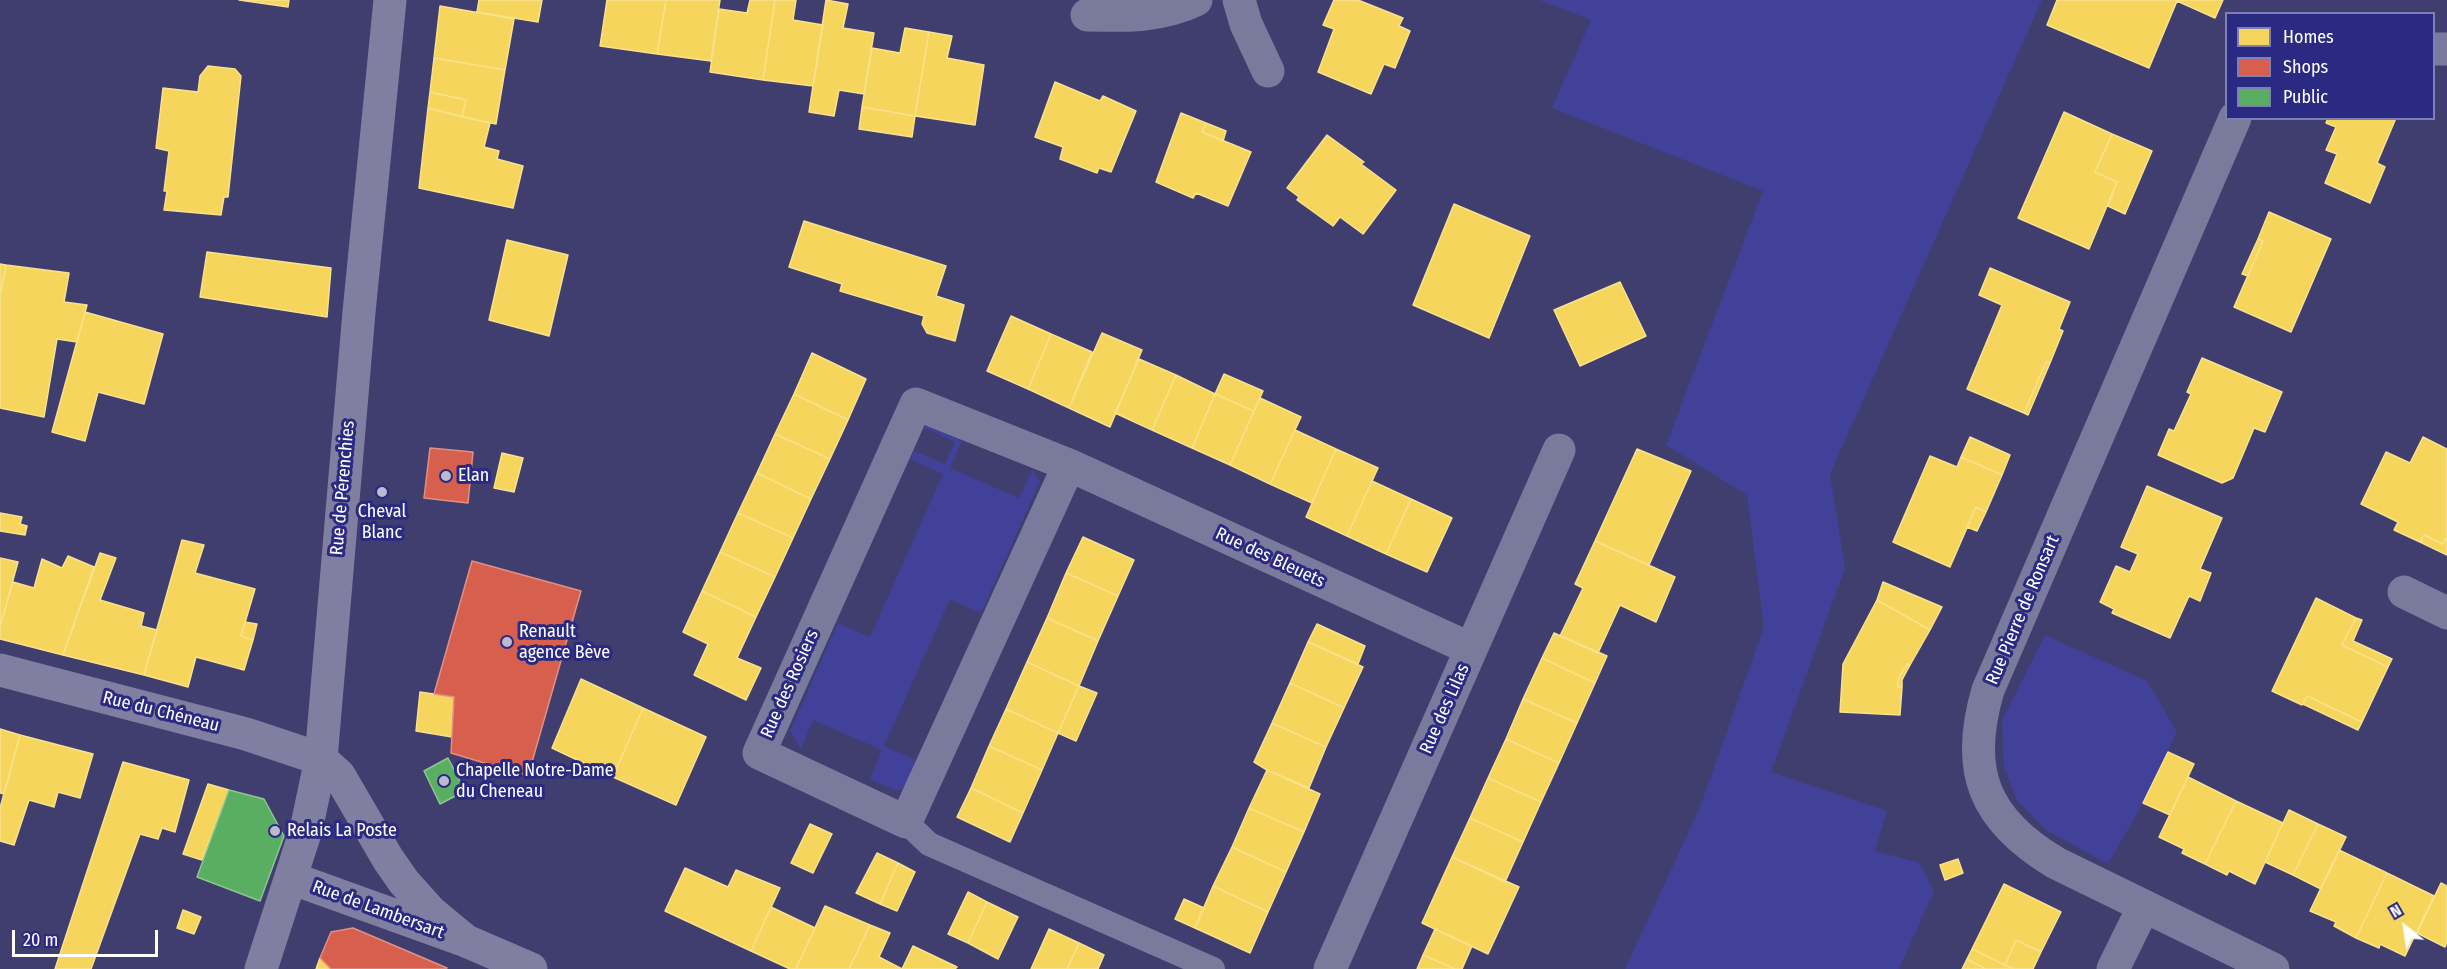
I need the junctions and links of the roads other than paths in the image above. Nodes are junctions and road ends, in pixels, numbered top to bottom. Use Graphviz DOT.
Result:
graph roads {
  1 [pos="390,0"];
  2 [pos="1196,0"];
  3 [pos="1239,0"];
  4 [pos="1087,15"];
  5 [pos="1268,71"];
  6 [pos="2234,120"];
  7 [pos="1559,450"];
  8 [pos="1069,465"];
  9 [pos="2404,592"];
  10 [pos="2447,613"];
  11 [pos="1471,649"];
  12 [pos="0,670"];
  13 [pos="321,759"];
  14 [pos="906,822"];
  15 [pos="291,878"];
  16 [pos="2144,906"];
  17 [pos="466,941"];
  18 [pos="261,969"];
  19 [pos="531,969"];
  20 [pos="1213,969"];
  21 [pos="1330,969"];
  22 [pos="2113,969"];
  23 [pos="2273,969"];
  1 -- 13 [label="main road, Rue de Pérenchies"];
  2 -- 4 [label="street"];
  3 -- 5 [label="street"];
  6 -- 16 [label="street, Rue Pierre de Ronsart"];
  7 -- 11 [label="street, Rue des Lilas"];
  8 -- 11 [label="street, Rue des Bleuets"];
  8 -- 14 [label="street"];
  8 -- 14 [label="street, Rue des Rosiers"];
  9 -- 10 [label="street"];
  11 -- 21 [label="street, Rue des Lilas"];
  12 -- 13 [label="main road, Rue du Chéneau"];
  13 -- 15 [label="main road, Rue de Pérenchies"];
  13 -- 17 [label="main road, Rue de Lambersart"];
  14 -- 20 [label="lane, Rue des Rosiers"];
  15 -- 17 [label="main road, Rue de Lambersart"];
  15 -- 18 [label="main road, Rue de Pérenchies"];
  16 -- 22 [label="street"];
  16 -- 23 [label="street, Rue Pierre de Ronsart"];
  17 -- 19 [label="main road, Rue de Lambersart"];
}
